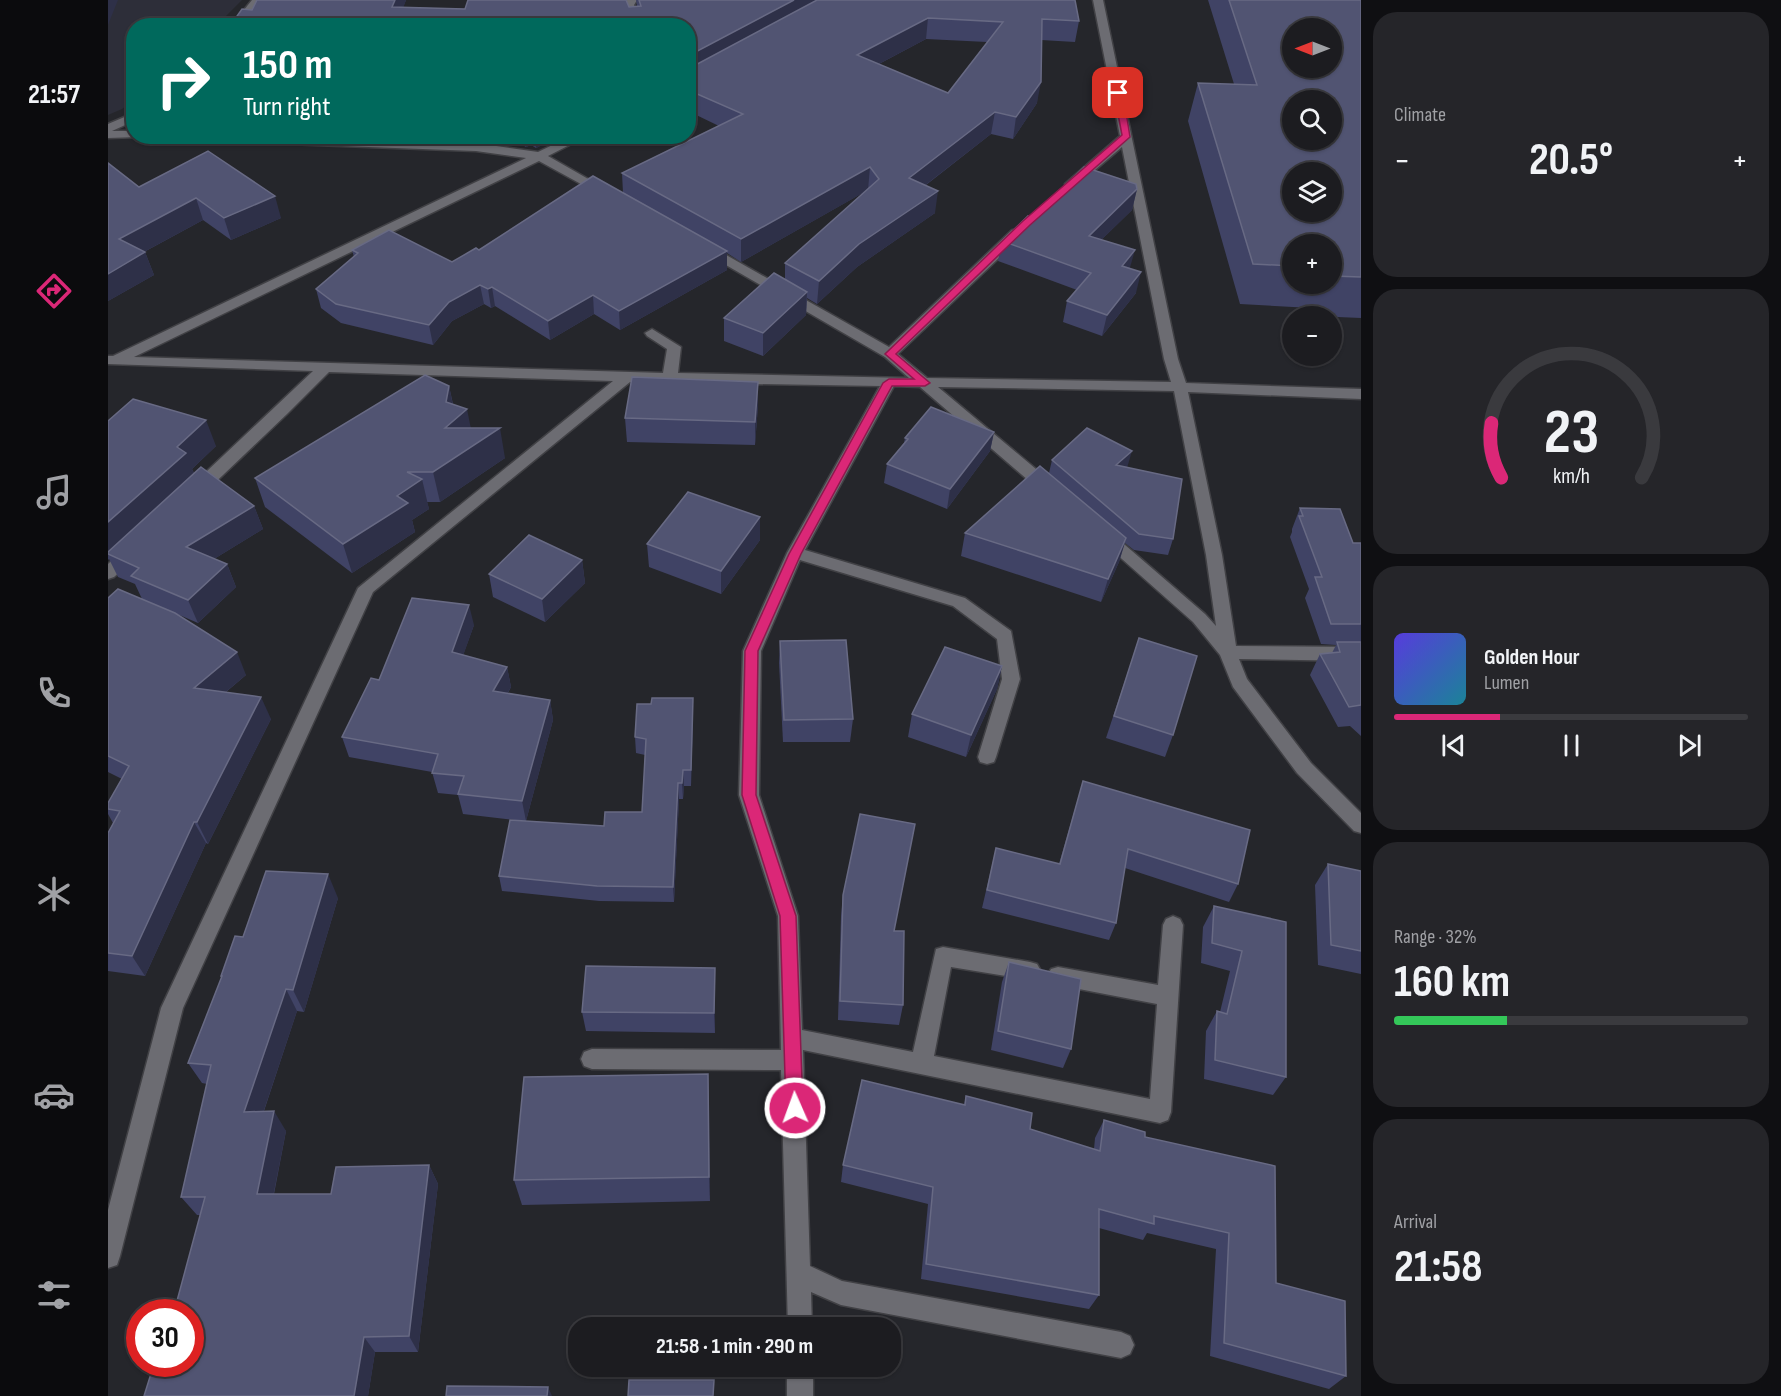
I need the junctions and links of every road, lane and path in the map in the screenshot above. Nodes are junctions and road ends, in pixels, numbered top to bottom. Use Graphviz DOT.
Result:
graph roads {
  1 [pos="258,0"];
  2 [pos="632,0"];
  3 [pos="1098,0"];
  4 [pos="243,18"];
  5 [pos="633,18"];
  6 [pos="126,120"];
  7 [pos="108,128"];
  8 [pos="108,134"];
  9 [pos="126,135"];
  10 [pos="1127,136"];
  11 [pos="394,144"];
  12 [pos="564,144"];
  13 [pos="539,156"];
  14 [pos="1060,194"];
  15 [pos="621,201"];
  16 [pos="1027,223"];
  17 [pos="693,242"];
  18 [pos="652,333"];
  19 [pos="890,354"];
  20 [pos="110,361"];
  21 [pos="326,366"];
  22 [pos="627,378"];
  23 [pos="670,378"];
  24 [pos="889,383"];
  25 [pos="925,383"];
  26 [pos="1180,387"];
  27 [pos="1361,394"];
  28 [pos="1058,496"];
  29 [pos="184,502"];
  30 [pos="1093,527"];
  31 [pos="142,541"];
  32 [pos="795,554"];
  33 [pos="108,573"];
  34 [pos="1228,652"];
  35 [pos="1361,654"];
  36 [pos="987,757"];
  37 [pos="1361,825"];
  38 [pos="1173,925"];
  39 [pos="1168,996"];
  40 [pos="793,1049"];
  41 [pos="592,1059"];
  42 [pos="922,1064"];
  43 [pos="108,1256"];
  44 [pos="800,1274"];
  45 [pos="800,1317"];
  46 [pos="1121,1345"];
  47 [pos="800,1377"];
  48 [pos="800,1396"];
  1 -- 4 [label="street"];
  2 -- 5 [label="street"];
  3 -- 10 [label="street"];
  6 -- 7 [label="street"];
  8 -- 9 [label="street"];
  10 -- 14 [label="street"];
  10 -- 26 [label="street"];
  11 -- 13 [label="street"];
  12 -- 13 [label="street"];
  13 -- 15 [label="street"];
  13 -- 20 [label="street"];
  16 -- 19 [label="street"];
  17 -- 19 [label="street"];
  18 -- 23 [label="street"];
  19 -- 25 [label="street"];
  20 -- 21 [label="street"];
  21 -- 22 [label="street"];
  21 -- 29 [label="street"];
  22 -- 23 [label="street"];
  22 -- 43 [label="street"];
  23 -- 24 [label="street"];
  24 -- 25 [label="street"];
  24 -- 32 [label="street"];
  25 -- 26 [label="street"];
  25 -- 28 [label="street"];
  26 -- 27 [label="street"];
  26 -- 34 [label="street"];
  30 -- 34 [label="street"];
  31 -- 33 [label="street"];
  32 -- 36 [label="street"];
  32 -- 40 [label="street"];
  34 -- 35 [label="street"];
  34 -- 37 [label="street"];
  38 -- 39 [label="street"];
  39 -- 42 [label="street"];
  39 -- 42 [label="street"];
  40 -- 41 [label="street"];
  40 -- 42 [label="street"];
  40 -- 44 [label="street"];
  44 -- 45 [label="street"];
  44 -- 46 [label="street"];
  47 -- 48 [label="street"];
}
